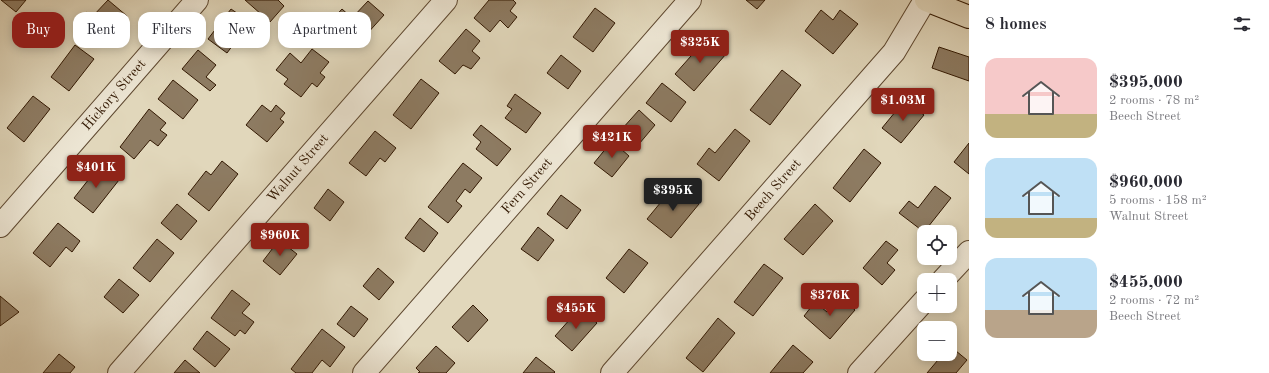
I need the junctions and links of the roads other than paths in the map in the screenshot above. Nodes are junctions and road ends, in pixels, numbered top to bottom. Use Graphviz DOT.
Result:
graph roads {
  1 [pos="197,0"];
  2 [pos="446,0"];
  3 [pos="690,0"];
  4 [pos="925,0"];
  5 [pos="969,17"];
  6 [pos="0,226"];
  7 [pos="969,252"];
  8 [pos="950,273"];
  9 [pos="917,309"];
  10 [pos="862,372"];
  11 [pos="119,373"];
  12 [pos="364,373"];
  13 [pos="612,373"];
  1 -- 6 [label="street, Hickory Street"];
  2 -- 11 [label="street, Walnut Street"];
  3 -- 12 [label="street, Fern Street"];
  4 -- 5 [label="main road"];
  4 -- 13 [label="street, Beech Street"];
  7 -- 8 [label="street"];
  9 -- 10 [label="street"];
}
